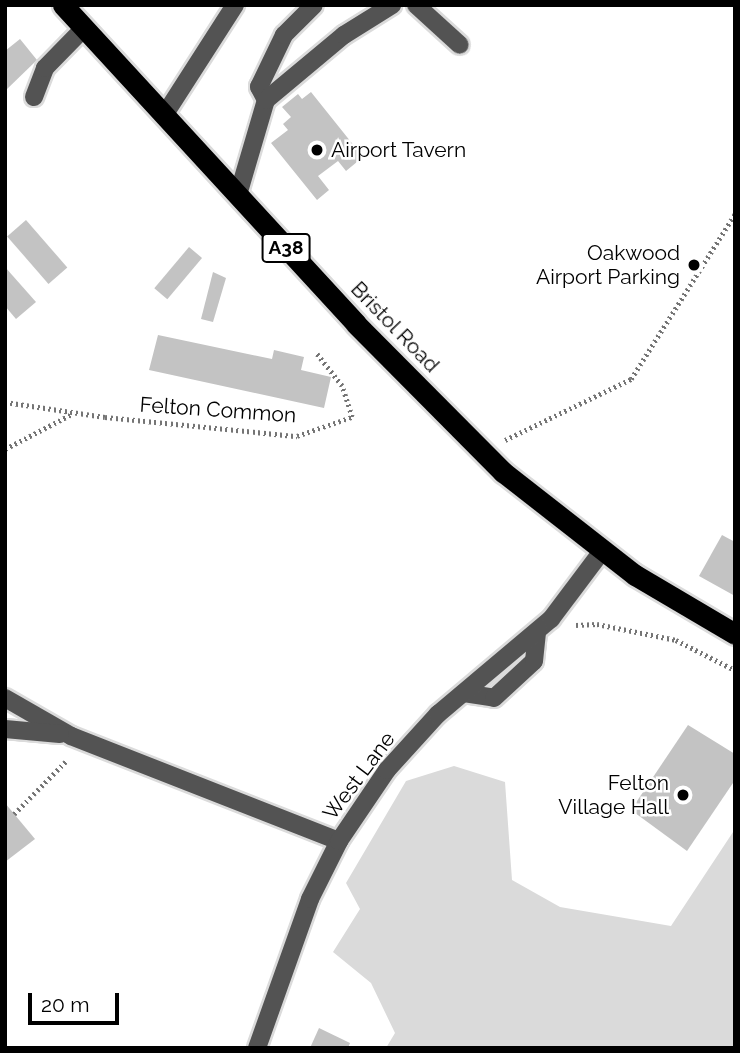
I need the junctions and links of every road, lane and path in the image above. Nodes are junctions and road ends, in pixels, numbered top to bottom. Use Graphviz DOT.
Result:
graph roads {
  1 [pos="63,5"];
  2 [pos="235,5"];
  3 [pos="314,5"];
  4 [pos="392,5"];
  5 [pos="416,5"];
  6 [pos="84,28"];
  7 [pos="460,45"];
  8 [pos="34,97"];
  9 [pos="266,100"];
  10 [pos="165,114"];
  11 [pos="238,195"];
  12 [pos="735,214"];
  13 [pos="316,353"];
  14 [pos="5,402"];
  15 [pos="74,413"];
  16 [pos="5,449"];
  17 [pos="482,451"];
  18 [pos="602,551"];
  19 [pos="568,626"];
  20 [pos="735,634"];
  21 [pos="735,670"];
  22 [pos="5,698"];
  23 [pos="5,729"];
  24 [pos="67,734"];
  25 [pos="85,742"];
  26 [pos="14,814"];
  27 [pos="339,841"];
  28 [pos="257,1048"];
  1 -- 6 [label="highway, Bristol Road / A38"];
  2 -- 10 [label="street"];
  3 -- 9 [label="street"];
  4 -- 9 [label="street"];
  5 -- 7 [label="street"];
  6 -- 8 [label="street"];
  6 -- 10 [label="highway, Bristol Road / A38"];
  9 -- 11 [label="street"];
  10 -- 11 [label="highway, Bristol Road / A38"];
  11 -- 17 [label="highway, Bristol Road / A38"];
  12 -- 17 [label="path"];
  13 -- 15 [label="path, Felton Common"];
  14 -- 15 [label="path, Felton Common"];
  15 -- 16 [label="path"];
  17 -- 18 [label="highway, Bristol Road / A38"];
  18 -- 20 [label="highway, Bristol Road / A38"];
  18 -- 27 [label="street, West Lane"];
  19 -- 21 [label="path"];
  22 -- 24 [label="street"];
  23 -- 24 [label="street"];
  24 -- 25 [label="street"];
  25 -- 26 [label="path"];
  25 -- 27 [label="street"];
  27 -- 28 [label="street, West Lane"];
}
